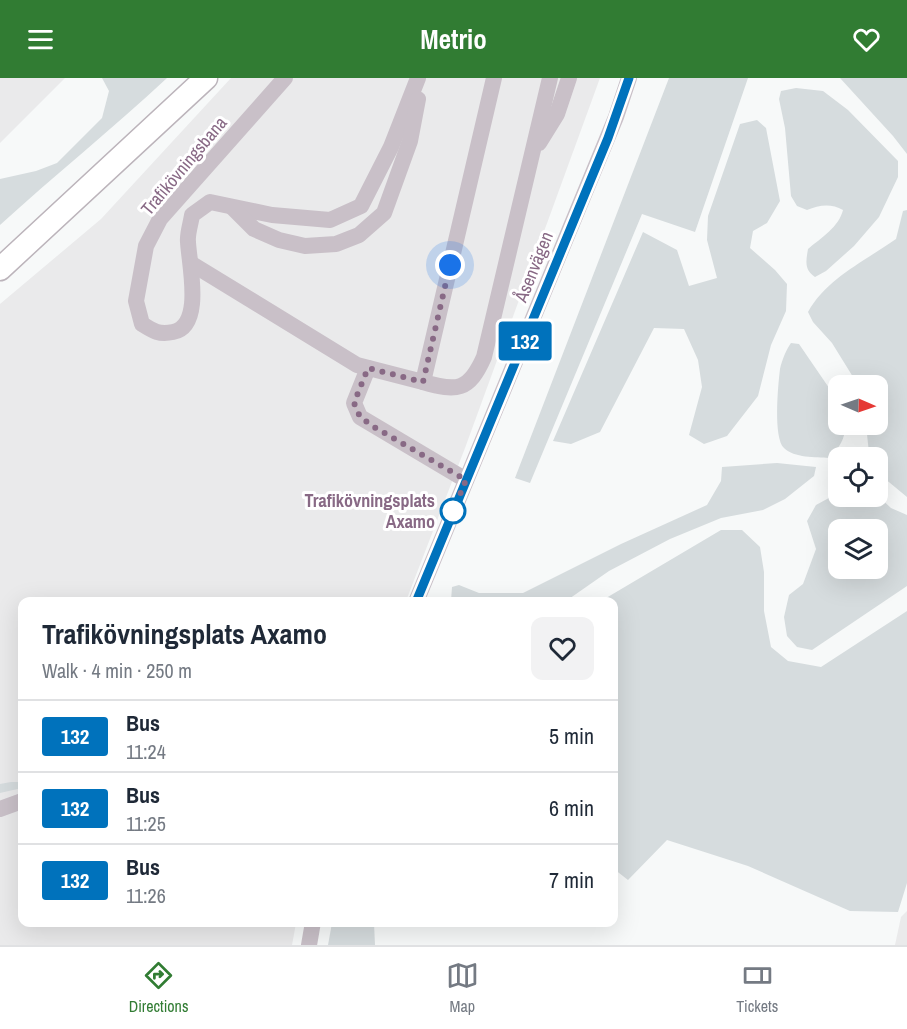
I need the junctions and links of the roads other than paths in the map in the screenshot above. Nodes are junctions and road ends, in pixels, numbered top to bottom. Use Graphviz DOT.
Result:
graph roads {
  1 [pos="195,78"];
  2 [pos="206,78"];
  3 [pos="285,78"];
  4 [pos="420,78"];
  5 [pos="494,78"];
  6 [pos="550,78"];
  7 [pos="569,78"];
  8 [pos="629,78"];
  9 [pos="532,154"];
  10 [pos="232,207"];
  11 [pos="0,256"];
  12 [pos="192,264"];
  13 [pos="0,269"];
  14 [pos="368,368"];
  15 [pos="423,382"];
  16 [pos="466,480"];
  17 [pos="418,597"];
  18 [pos="18,802"];
  19 [pos="0,809"];
  20 [pos="312,927"];
  21 [pos="309,945"];
  1 -- 11 [label="highway"];
  2 -- 13 [label="highway"];
  3 -- 12 [label="street, Trafikövningsbana"];
  4 -- 10 [label="street, Trafikövningsbana"];
  4 -- 10 [label="street, Trafikövningsbana"];
  5 -- 15 [label="street"];
  6 -- 9 [label="street"];
  7 -- 9 [label="street"];
  8 -- 16 [label="street, Åsenvägen"];
  9 -- 15 [label="street"];
  10 -- 12 [label="street, Trafikövningsbana"];
  12 -- 14 [label="street"];
  14 -- 15 [label="street"];
  14 -- 16 [label="street"];
  16 -- 17 [label="street, Åsenvägen"];
  18 -- 19 [label="street"];
  20 -- 21 [label="street"];
}
